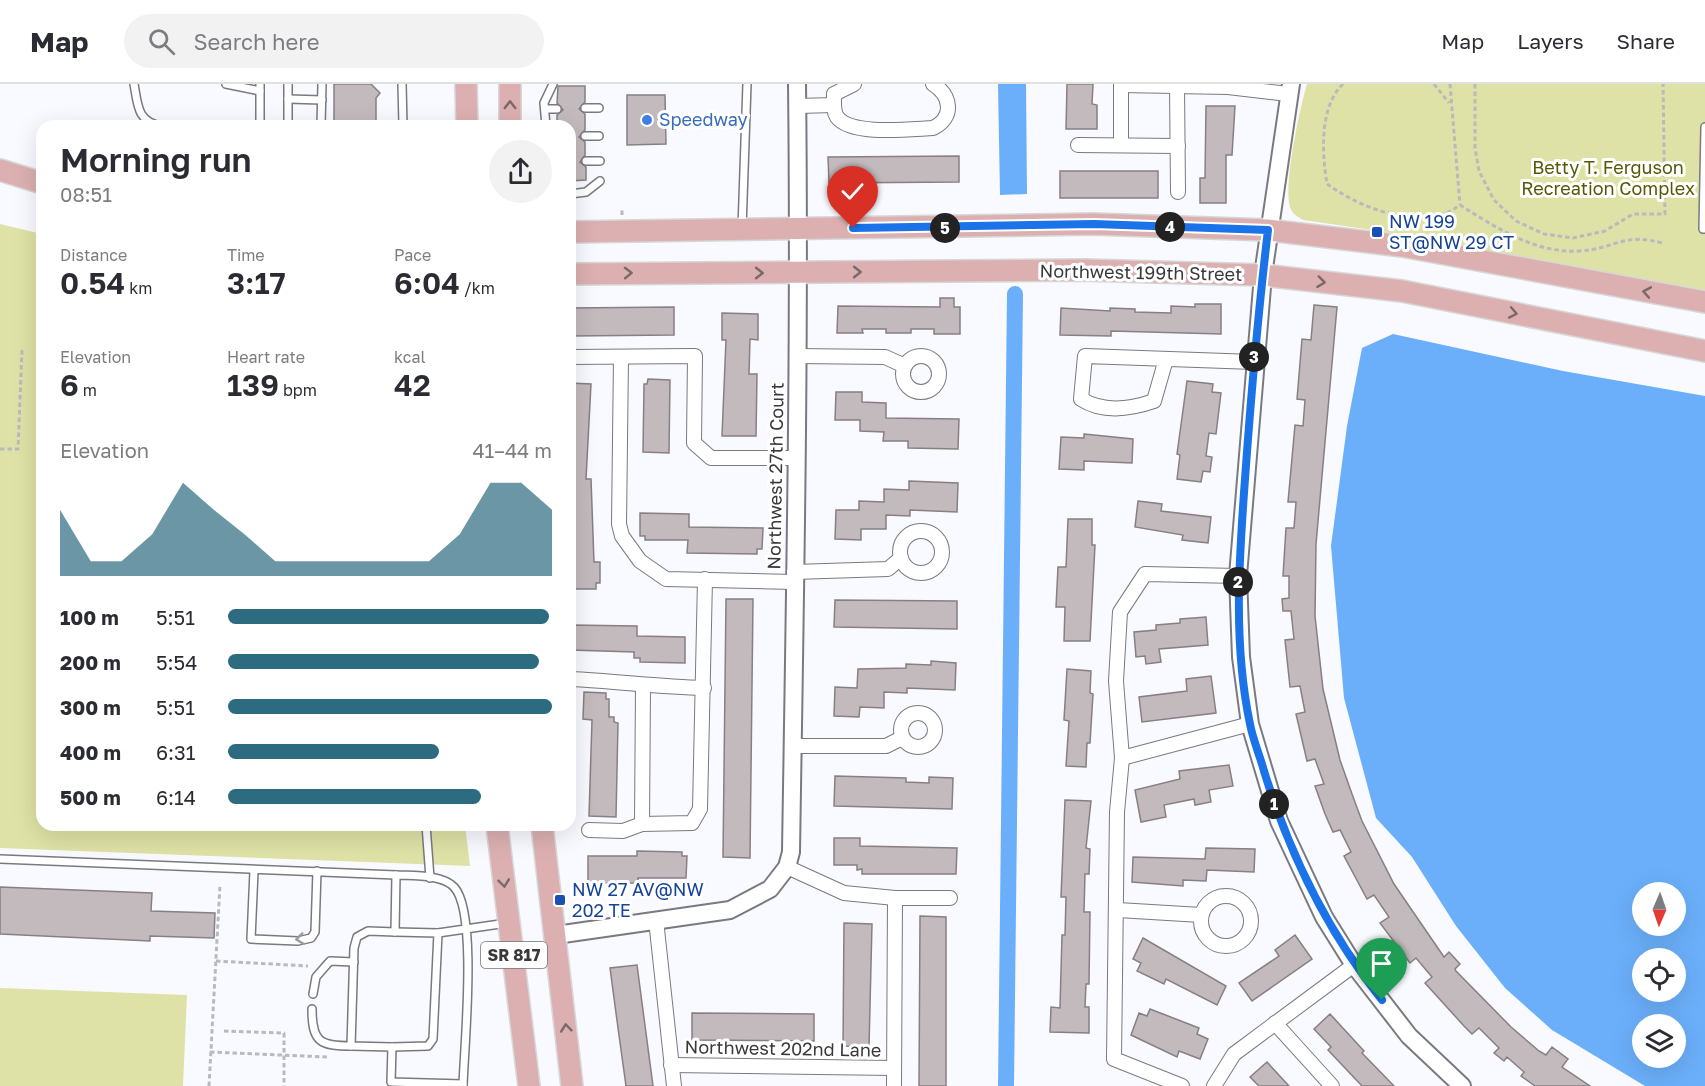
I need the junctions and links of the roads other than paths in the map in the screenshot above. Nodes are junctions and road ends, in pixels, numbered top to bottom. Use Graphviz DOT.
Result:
graph roads {
  1 [pos="134,84"];
  2 [pos="226,84"];
  3 [pos="288,84"];
  4 [pos="322,84"];
  5 [pos="402,84"];
  6 [pos="466,84"];
  7 [pos="510,84"];
  8 [pos="553,84"];
  9 [pos="747,84"];
  10 [pos="797,84"];
  11 [pos="854,84"];
  12 [pos="933,84"];
  13 [pos="1121,85"];
  14 [pos="1178,86"];
  15 [pos="260,87"];
  16 [pos="1290,89"];
  17 [pos="288,99"];
  18 [pos="322,100"];
  19 [pos="834,105"];
  20 [pos="798,106"];
  21 [pos="585,108"];
  22 [pos="599,108"];
  23 [pos="545,109"];
  24 [pos="557,109"];
  25 [pos="145,120"];
  26 [pos="260,120"];
  27 [pos="288,120"];
  28 [pos="321,120"];
  29 [pos="403,120"];
  30 [pos="466,120"];
  31 [pos="510,120"];
  32 [pos="546,120"];
  33 [pos="1705,129"];
  34 [pos="585,136"];
  35 [pos="599,136"];
  36 [pos="1078,144"];
  37 [pos="1121,145"];
  38 [pos="1178,146"];
  39 [pos="586,161"];
  40 [pos="600,161"];
  41 [pos="0,170"];
  42 [pos="1704,179"];
  43 [pos="36,181"];
  44 [pos="600,181"];
  45 [pos="1178,192"];
  46 [pos="576,193"];
  47 [pos="799,228"];
  48 [pos="1705,229"];
  49 [pos="742,230"];
  50 [pos="1268,230"];
  51 [pos="576,232"];
  52 [pos="798,273"];
  53 [pos="576,274"];
  54 [pos="1263,275"];
  55 [pos="1705,303"];
  56 [pos="1705,351"];
  57 [pos="797,356"];
  58 [pos="576,357"];
  59 [pos="621,357"];
  60 [pos="1166,359"];
  61 [pos="1254,362"];
  62 [pos="905,366"];
  63 [pos="796,459"];
  64 [pos="901,558"];
  65 [pos="1238,576"];
  66 [pos="794,577"];
  67 [pos="705,579"];
  68 [pos="576,679"];
  69 [pos="643,686"];
  70 [pos="704,688"];
  71 [pos="1250,724"];
  72 [pos="902,738"];
  73 [pos="792,746"];
  74 [pos="1122,758"];
  75 [pos="642,824"];
  76 [pos="589,830"];
  77 [pos="426,831"];
  78 [pos="498,831"];
  79 [pos="543,831"];
  80 [pos="0,859"];
  81 [pos="787,867"];
  82 [pos="254,871"];
  83 [pos="317,871"];
  84 [pos="396,875"];
  85 [pos="430,878"];
  86 [pos="895,898"];
  87 [pos="950,898"];
  88 [pos="1118,910"];
  89 [pos="1202,915"];
  90 [pos="656,920"];
  91 [pos="509,922"];
  92 [pos="466,929"];
  93 [pos="395,932"];
  94 [pos="438,933"];
  95 [pos="556,934"];
  96 [pos="354,962"];
  97 [pos="1354,965"];
  98 [pos="313,994"];
  99 [pos="312,1009"];
  100 [pos="1275,1023"];
  101 [pos="351,1046"];
  102 [pos="392,1047"];
  103 [pos="671,1065"];
  104 [pos="894,1068"];
  105 [pos="463,1085"];
  106 [pos="529,1086"];
  107 [pos="572,1086"];
  108 [pos="674,1086"];
  109 [pos="894,1086"];
  110 [pos="1182,1086"];
  111 [pos="1214,1086"];
  112 [pos="1332,1086"];
  113 [pos="1462,1086"];
  1 -- 25 [label="lane"];
  2 -- 15 [label="lane"];
  3 -- 17 [label="lane"];
  4 -- 18 [label="lane"];
  5 -- 29 [label="lane"];
  6 -- 30 [label="main road"];
  31 -- 7 [label="main road, one-way"];
  8 -- 23 [label="lane"];
  9 -- 49 [label="lane"];
  10 -- 20 [label="street, Northwest 27th Court"];
  11 -- 19 [label="street"];
  12 -- 19 [label="street"];
  13 -- 14 [label="street"];
  13 -- 37 [label="street"];
  14 -- 16 [label="street"];
  14 -- 38 [label="street"];
  15 -- 26 [label="lane"];
  16 -- 50 [label="street"];
  17 -- 18 [label="lane"];
  17 -- 27 [label="lane"];
  18 -- 28 [label="lane"];
  19 -- 20 [label="street"];
  20 -- 47 [label="street, Northwest 27th Court"];
  21 -- 22 [label="lane"];
  23 -- 24 [label="lane"];
  23 -- 32 [label="lane"];
  33 -- 42 [label="lane"];
  34 -- 35 [label="lane"];
  36 -- 37 [label="street"];
  37 -- 38 [label="street"];
  38 -- 45 [label="street"];
  39 -- 40 [label="lane"];
  41 -- 43 [label="main road"];
  42 -- 48 [label="lane"];
  44 -- 46 [label="lane"];
  47 -- 49 [label="main road"];
  47 -- 50 [label="main road"];
  47 -- 52 [label="street, Northwest 27th Court"];
  49 -- 51 [label="main road"];
  50 -- 54 [label="street"];
  55 -- 50 [label="main road, one-way"];
  53 -- 52 [label="main road, Northwest 199th Street, one-way"];
  52 -- 54 [label="main road, Northwest 199th Street, one-way"];
  52 -- 57 [label="street, Northwest 27th Court"];
  54 -- 56 [label="main road, Northwest 199th Street, one-way"];
  54 -- 61 [label="street"];
  57 -- 62 [label="street"];
  57 -- 63 [label="street, Northwest 27th Court"];
  58 -- 59 [label="street"];
  59 -- 63 [label="street"];
  59 -- 67 [label="street"];
  60 -- 60 [label="street"];
  60 -- 61 [label="street"];
  61 -- 65 [label="street"];
  63 -- 66 [label="street, Northwest 27th Court"];
  64 -- 66 [label="street"];
  65 -- 71 [label="street"];
  65 -- 74 [label="street"];
  66 -- 67 [label="street"];
  66 -- 73 [label="street, Northwest 27th Court"];
  67 -- 70 [label="street"];
  68 -- 69 [label="street"];
  69 -- 70 [label="street"];
  69 -- 75 [label="street"];
  70 -- 75 [label="street"];
  71 -- 74 [label="street"];
  71 -- 97 [label="street"];
  72 -- 73 [label="street"];
  73 -- 81 [label="street, Northwest 27th Court"];
  74 -- 88 [label="street"];
  75 -- 76 [label="street"];
  77 -- 85 [label="lane"];
  78 -- 91 [label="main road, SR 817, one-way"];
  79 -- 95 [label="main road, SR 817"];
  80 -- 82 [label="lane"];
  81 -- 86 [label="street"];
  81 -- 90 [label="street"];
  82 -- 83 [label="lane"];
  83 -- 82 [label="lane, one-way"];
  83 -- 84 [label="lane"];
  84 -- 85 [label="lane"];
  84 -- 93 [label="lane"];
  85 -- 92 [label="lane"];
  86 -- 87 [label="street"];
  86 -- 104 [label="street"];
  88 -- 89 [label="street"];
  88 -- 110 [label="street"];
  90 -- 95 [label="street"];
  90 -- 103 [label="street"];
  91 -- 92 [label="lane"];
  91 -- 106 [label="main road, SR 817"];
  92 -- 94 [label="lane"];
  92 -- 105 [label="lane"];
  93 -- 94 [label="lane"];
  93 -- 96 [label="lane"];
  94 -- 102 [label="lane"];
  107 -- 95 [label="main road, SR 817, one-way"];
  96 -- 98 [label="lane"];
  96 -- 101 [label="lane"];
  97 -- 100 [label="street"];
  97 -- 113 [label="street"];
  99 -- 101 [label="lane"];
  100 -- 111 [label="street"];
  100 -- 112 [label="street"];
  101 -- 102 [label="lane"];
  102 -- 105 [label="lane"];
  103 -- 104 [label="street, Northwest 202nd Lane"];
  103 -- 108 [label="street"];
  104 -- 109 [label="street"];
}
